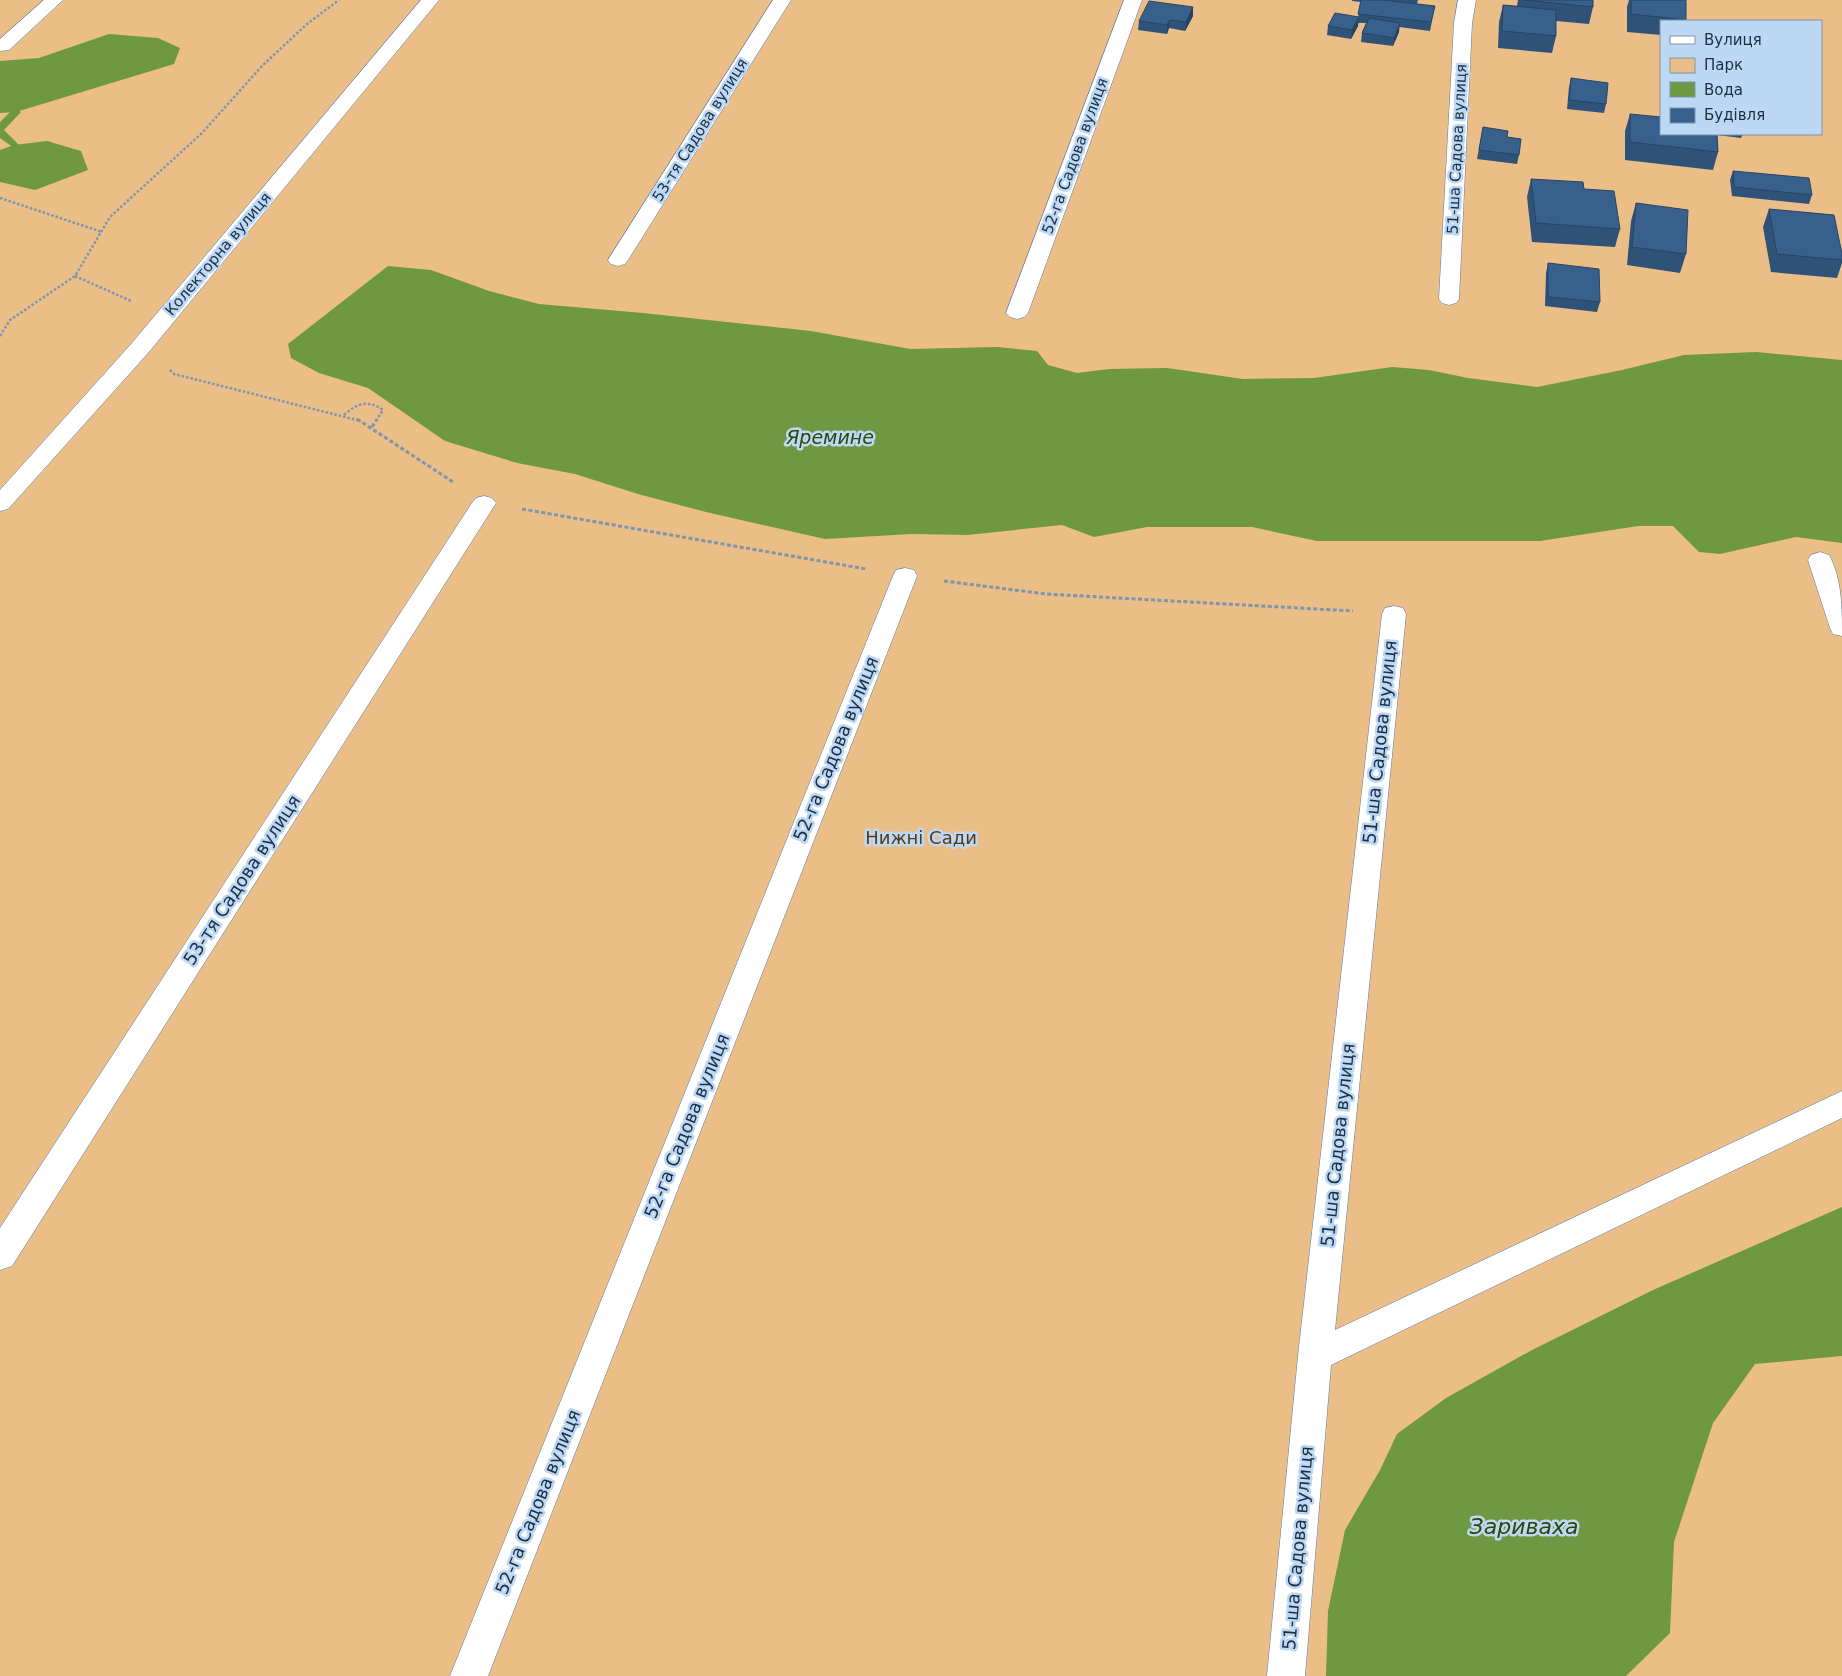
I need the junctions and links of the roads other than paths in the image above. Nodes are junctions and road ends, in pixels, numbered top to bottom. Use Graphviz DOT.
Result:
graph roads {
  1 [pos="54,0"];
  2 [pos="430,0"];
  3 [pos="782,0"];
  4 [pos="1132,0"];
  5 [pos="1467,0"];
  6 [pos="3,46"];
  7 [pos="618,260"];
  8 [pos="1448,299"];
  9 [pos="1017,313"];
  10 [pos="484,503"];
  11 [pos="0,504"];
  12 [pos="1820,560"];
  13 [pos="905,576"];
  14 [pos="1394,614"];
  15 [pos="1842,628"];
  16 [pos="1842,1104"];
  17 [pos="0,1256"];
  18 [pos="1315,1356"];
  19 [pos="469,1676"];
  20 [pos="1286,1676"];
  1 -- 6 [label="street"];
  2 -- 11 [label="street, Колекторна вулиця"];
  3 -- 7 [label="street, 53-тя Садова вулиця"];
  4 -- 9 [label="street, 52-га Садова вулиця"];
  5 -- 8 [label="street, 51-ша Садова вулиця"];
  10 -- 17 [label="street, 53-тя Садова вулиця"];
  12 -- 15 [label="street"];
  13 -- 19 [label="street, 52-га Садова вулиця"];
  14 -- 18 [label="street, 51-ша Садова вулиця"];
  16 -- 18 [label="street"];
  18 -- 20 [label="street, 51-ша Садова вулиця"];
}
